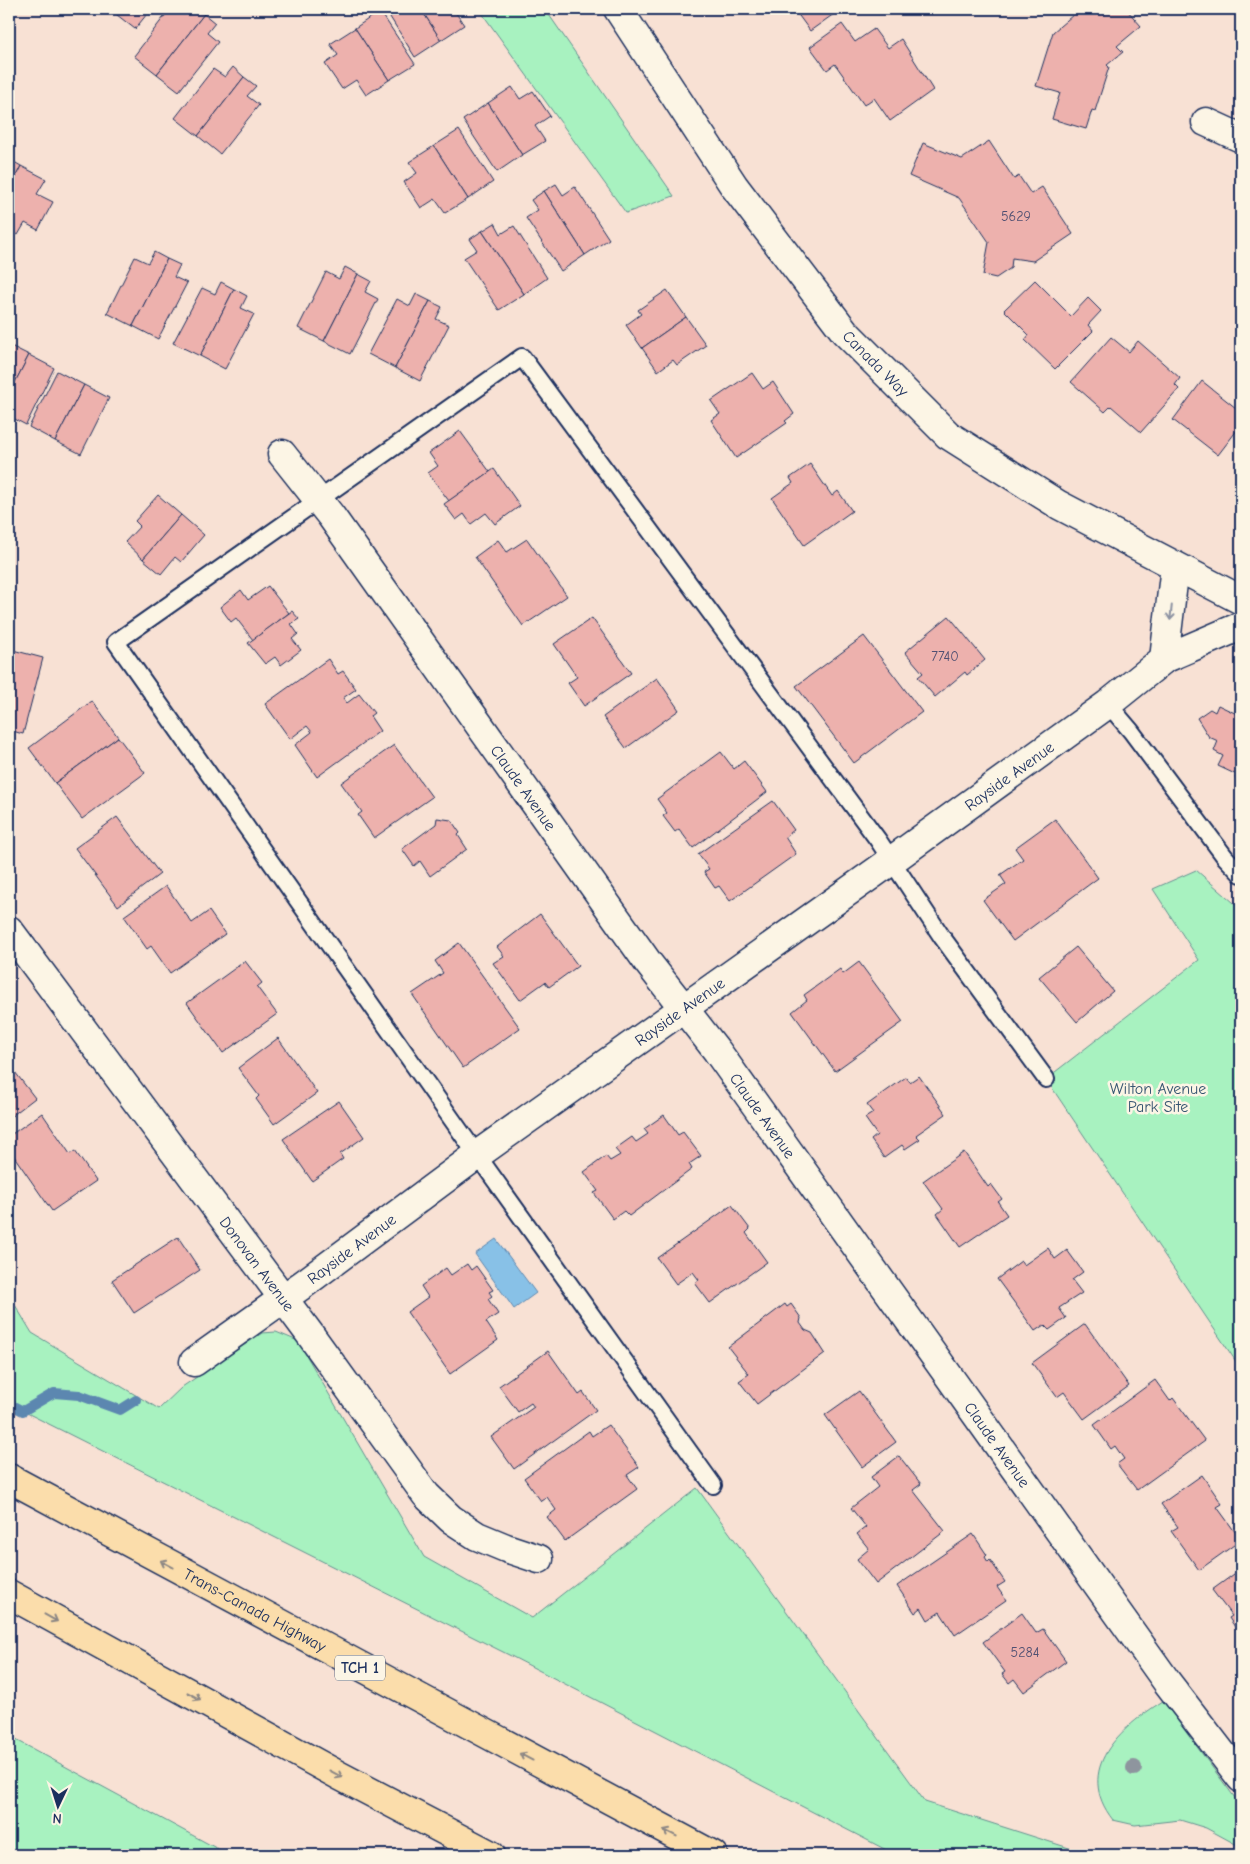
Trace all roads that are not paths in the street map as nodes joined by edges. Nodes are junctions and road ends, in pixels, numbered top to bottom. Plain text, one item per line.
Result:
1 (618, 9) edge
2 (1206, 122) dead end
3 (1241, 138) edge
4 (282, 454) dead end
5 (318, 499) junction
6 (1175, 566) junction
7 (1241, 600) edge
8 (1241, 626) edge
9 (1164, 659) junction
10 (1108, 704) junction
11 (891, 861) junction
12 (1241, 874) edge
13 (9, 930) edge
14 (684, 1010) junction
15 (1046, 1079) dead end
16 (476, 1155) junction
17 (283, 1299) junction
18 (194, 1362) dead end
19 (9, 1478) edge
20 (713, 1485) dead end
21 (539, 1558) dead end
22 (9, 1594) edge
23 (1241, 1778) edge
24 (491, 1855) edge
25 (713, 1855) edge

1 - 6 street, Canada Way
2 - 3 street
4 - 5 street, Claude Avenue
5 - 11 lane
5 - 14 street, Claude Avenue
5 - 16 lane
6 - 7 street, Canada Way
6 -> 9 street
8 - 9 street, Rayside Avenue
9 - 10 street, Rayside Avenue
10 - 11 street, Rayside Avenue
10 - 12 lane
11 - 14 street, Rayside Avenue
11 - 15 lane
13 - 17 street, Donovan Avenue
14 - 16 street, Rayside Avenue
14 - 23 street, Claude Avenue
16 - 17 street, Rayside Avenue
16 - 20 lane
17 - 18 street, Rayside Avenue
17 - 21 street, Donovan Avenue
25 -> 19 highway, Trans-Canada Highway / TCH 1
22 -> 24 highway

